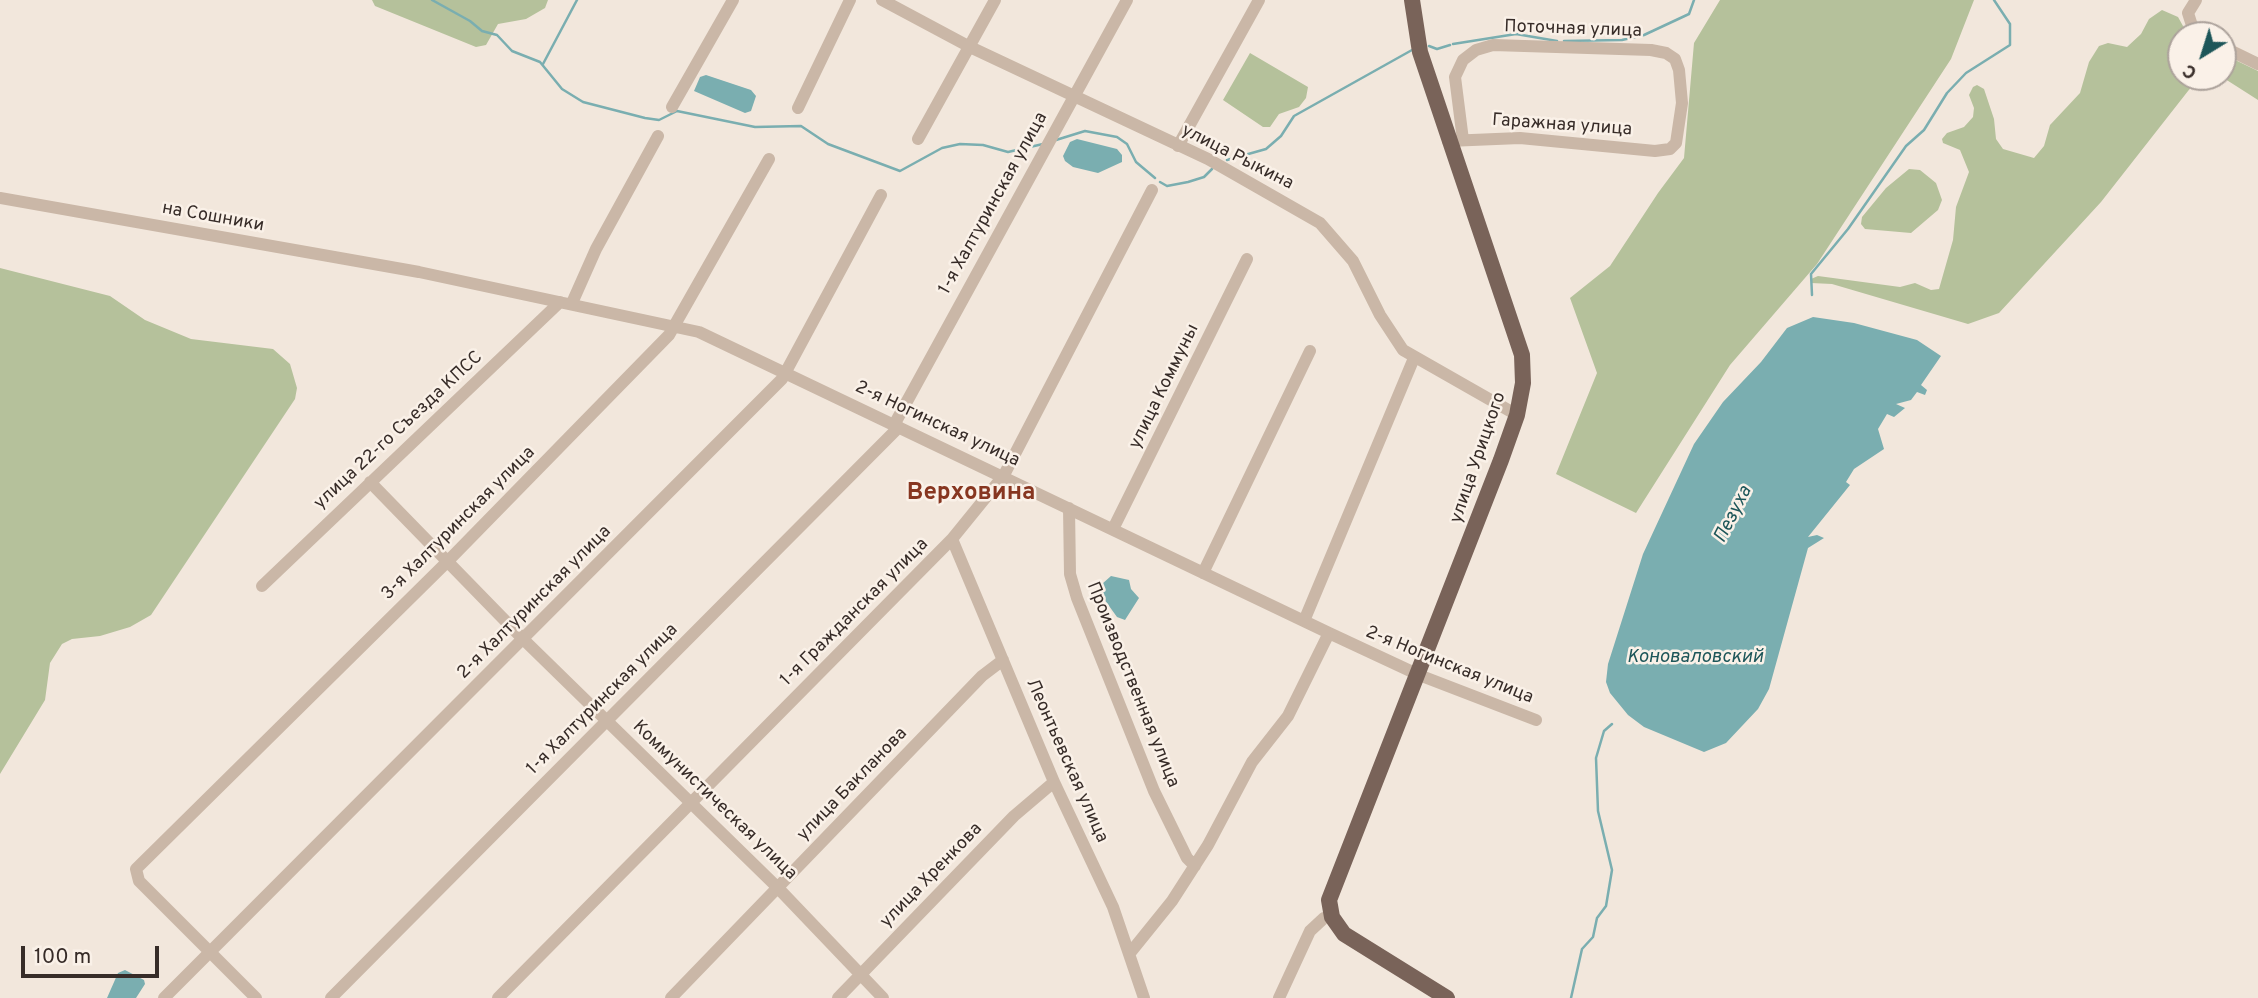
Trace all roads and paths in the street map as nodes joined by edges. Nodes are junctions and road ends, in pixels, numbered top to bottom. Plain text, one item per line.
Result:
1 (733, 0) edge
2 (850, 0) edge
3 (882, 0) edge
4 (995, 0) edge
5 (1126, 0) edge
6 (1259, 0) edge
7 (1412, 0) edge
8 (2196, 0) edge
9 (2191, 21) edge
10 (970, 47) junction
11 (2237, 54) edge
12 (2258, 64) edge
13 (1073, 96) junction
14 (672, 107) dead end
15 (798, 108) dead end
16 (658, 136) dead end
17 (918, 139) dead end
18 (1456, 140) junction
19 (1178, 146) junction
20 (1673, 147) joint
21 (769, 159) dead end
22 (1152, 190) dead end
23 (881, 195) dead end
24 (0, 198) edge
25 (1247, 259) dead end
26 (419, 272) joint
27 (566, 303) junction
28 (675, 324) junction
29 (1310, 351) dead end
30 (1414, 358) junction
31 (787, 372) junction
32 (1517, 415) junction
33 (896, 426) junction
34 (1004, 475) junction
35 (370, 482) junction
36 (1069, 508) junction
37 (1113, 529) junction
38 (952, 539) junction
39 (448, 561) junction
40 (1203, 573) junction
41 (262, 586) dead end
42 (1304, 621) junction
43 (1329, 634) junction
44 (523, 639) junction
45 (1003, 660) junction
46 (1419, 675) junction
47 (1535, 720) dead end
48 (608, 721) junction
49 (1054, 782) junction
50 (691, 805) junction
51 (1195, 866) junction
52 (778, 888) junction
53 (1332, 918) junction
54 (208, 953) junction
55 (1130, 953) junction
56 (861, 975) junction
57 (164, 998) edge
58 (256, 998) edge
59 (331, 998) edge
60 (498, 998) edge
61 (671, 998) edge
62 (838, 998) edge
63 (883, 998) edge
64 (1144, 998) edge
65 (1279, 998) edge
66 (1447, 998) edge

1 - 14 street
2 - 15 street
3 - 10 street, улица Рыкина
4 - 10 street
5 - 13 street, 1-я Халтуринская улица
6 - 19 street
7 - 18 main road, улица Урицкого
8 - 9 street
10 - 13 street, улица Рыкина
10 - 17 street
11 - 12 street
13 - 19 street, улица Рыкина
13 - 33 street, 1-я Халтуринская улица
16 - 27 street, улица 22-го Съезда КПСС
18 - 20 street, Гаражная улица
18 - 20 street, Поточная улица
18 - 32 main road, улица Урицкого
19 - 30 street, улица Рыкина
21 - 28 street, 3-я Халтуринская улица
22 - 34 street, 1-я Гражданская улица
23 - 31 street, 2-я Халтуринская улица
24 - 26 street, на Сошники
25 - 37 street, улица Коммуны
26 - 27 street, 2-я Ногинская улица
27 - 28 street, 2-я Ногинская улица
27 - 35 street, улица 22-го Съезда КПСС
28 - 31 street, 2-я Ногинская улица
28 - 39 street, 3-я Халтуринская улица
29 - 40 street
30 - 32 street, улица Рыкина
30 - 42 street
31 - 33 street, 2-я Ногинская улица
31 - 44 street, 2-я Халтуринская улица
32 - 46 main road, улица Урицкого
33 - 34 street, 2-я Ногинская улица
33 - 48 street, 1-я Халтуринская улица
34 - 36 street, 2-я Ногинская улица
34 - 38 street, 1-я Гражданская улица
35 - 39 street, Коммунистическая улица
35 - 41 street, улица 22-го Съезда КПСС
36 - 37 street, 2-я Ногинская улица
36 - 51 street, Производственная улица
37 - 40 street, 2-я Ногинская улица
38 - 45 street, Леонтьевская улица
38 - 50 street, 1-я Гражданская улица
39 - 44 street, Коммунистическая улица
39 - 54 street, 3-я Халтуринская улица
40 - 42 street, 2-я Ногинская улица
42 - 43 street, 2-я Ногинская улица
43 - 46 street, 2-я Ногинская улица
43 - 51 street
44 - 48 street, Коммунистическая улица
44 - 54 street, 2-я Халтуринская улица
45 - 49 street, Леонтьевская улица
45 - 52 street, улица Бакланова
46 - 47 street, 2-я Ногинская улица
46 - 53 main road, улица Урицкого
48 - 50 street, Коммунистическая улица
48 - 59 street, 1-я Халтуринская улица
49 - 55 street, Леонтьевская улица
49 - 56 street, улица Хренкова
50 - 52 street, Коммунистическая улица
50 - 60 street, 1-я Гражданская улица
51 - 55 street
52 - 56 street, Коммунистическая улица
52 - 61 street, улица Бакланова
53 - 65 street
53 - 66 main road
54 - 57 street, 2-я Халтуринская улица
54 - 58 street
55 - 64 street, Леонтьевская улица
56 - 62 street, улица Хренкова
56 - 63 street, Коммунистическая улица

